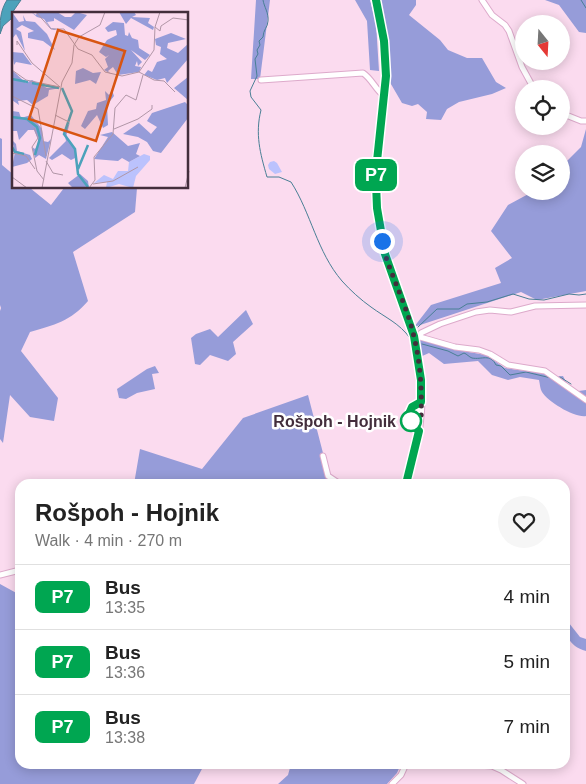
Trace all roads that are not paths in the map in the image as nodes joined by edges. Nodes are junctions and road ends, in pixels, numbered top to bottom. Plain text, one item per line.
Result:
1 (376, 0) edge
2 (482, 0) edge
3 (261, 80) dead end
4 (529, 80) edge
5 (384, 96) junction
6 (570, 117) edge
7 (586, 121) edge
8 (586, 305) edge
9 (417, 337) junction
10 (586, 400) edge
11 (323, 456) dead end
12 (332, 479) edge
13 (407, 479) edge
14 (15, 571) edge
15 (0, 575) edge
16 (403, 769) edge
17 (499, 769) edge
18 (392, 784) edge
19 (523, 784) edge

1 - 5 street
2 - 4 street
3 - 5 street
5 - 9 street
6 - 7 street
8 - 9 street
9 - 10 street
9 - 13 street
11 - 12 street
14 - 15 street
16 - 18 street
17 - 19 street

